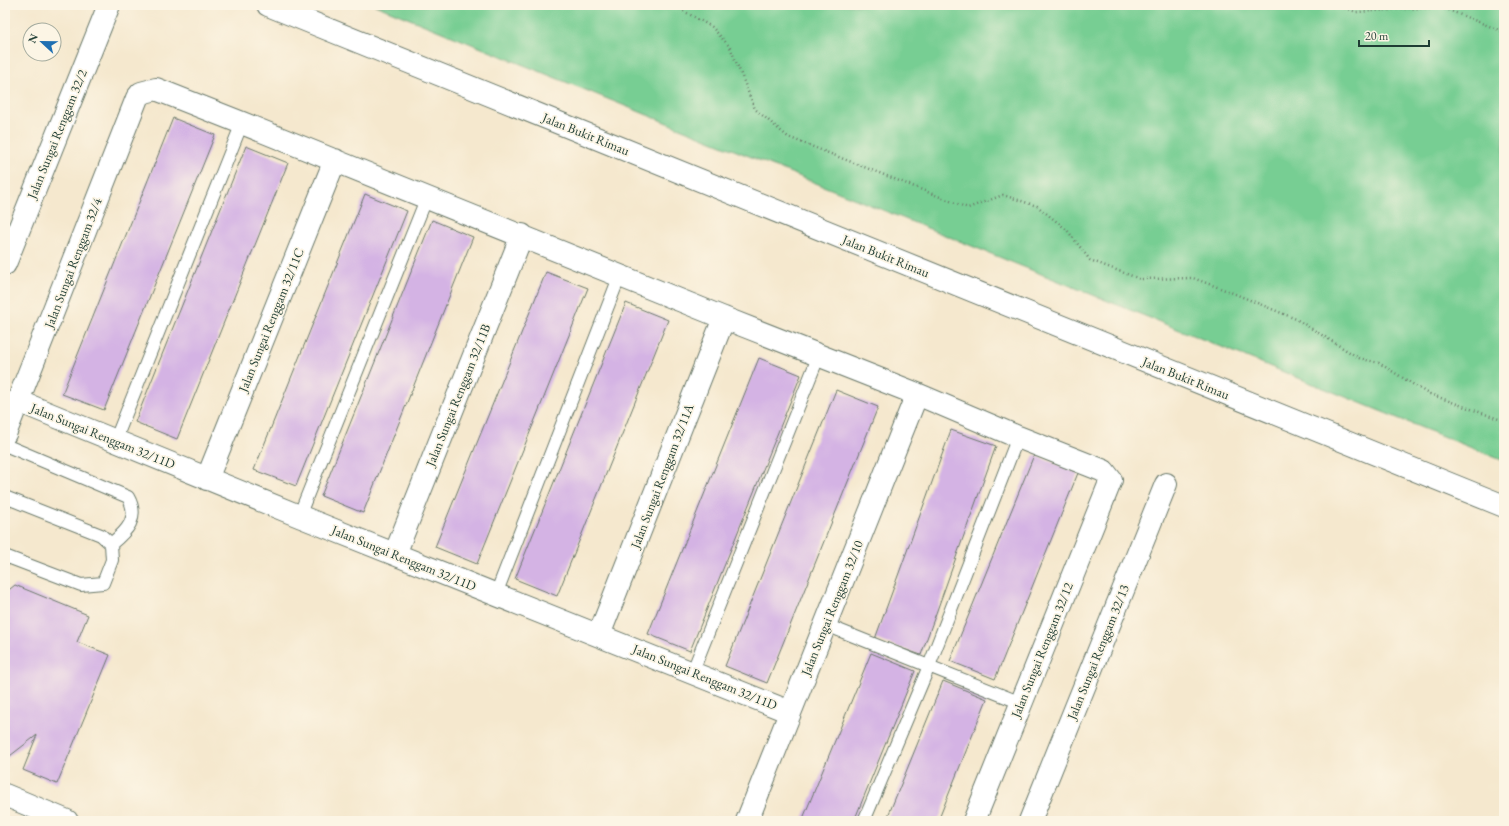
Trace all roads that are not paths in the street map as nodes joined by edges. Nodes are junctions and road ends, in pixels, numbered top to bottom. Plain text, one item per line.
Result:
1 (109, 5) edge
2 (268, 5) edge
3 (242, 123) junction
4 (335, 160) junction
5 (427, 197) junction
6 (522, 235) junction
7 (5, 264) edge
8 (620, 275) junction
9 (724, 318) junction
10 (819, 355) junction
11 (917, 394) junction
12 (18, 401) junction
13 (5, 434) edge
14 (1018, 437) junction
15 (115, 441) junction
16 (5, 445) edge
17 (207, 479) junction
18 (1166, 484) dead end
19 (5, 497) edge
20 (1504, 506) edge
21 (299, 516) junction
22 (111, 544) junction
23 (395, 554) junction
24 (5, 556) edge
25 (496, 594) junction
26 (826, 625) junction
27 (599, 635) junction
28 (929, 666) junction
29 (692, 673) junction
30 (1021, 703) junction
31 (790, 712) junction
32 (5, 795) edge
33 (65, 821) edge
34 (747, 821) edge
35 (864, 821) edge
36 (974, 821) edge
37 (1030, 821) edge

1 - 7 street, Jalan Sungai Renggam 32/2
2 - 20 street, Jalan Bukit Rimau
3 - 4 street
3 - 12 street, Jalan Sungai Renggam 32/4
3 - 15 lane
4 - 5 street
4 - 17 street, Jalan Sungai Renggam 32/11C
5 - 6 street
5 - 21 lane
6 - 8 street
6 - 23 street, Jalan Sungai Renggam 32/11B
8 - 9 street
8 - 25 lane
9 - 10 street
9 - 27 street, Jalan Sungai Renggam 32/11A
10 - 11 street
10 - 29 lane
11 - 14 street
11 - 26 street, Jalan Sungai Renggam 32/10
12 - 13 street, Jalan Sungai Renggam 32/4
12 - 15 street, Jalan Sungai Renggam 32/11D
14 - 28 lane
14 - 30 street, Jalan Sungai Renggam 32/12
15 - 17 street, Jalan Sungai Renggam 32/11D
16 - 22 lane
17 - 21 street, Jalan Sungai Renggam 32/11D
18 - 37 street, Jalan Sungai Renggam 32/13
19 - 22 lane
21 - 23 street, Jalan Sungai Renggam 32/11D
22 - 24 lane
23 - 25 street, Jalan Sungai Renggam 32/11D
25 - 27 street, Jalan Sungai Renggam 32/11D
26 - 28 lane
26 - 31 street, Jalan Sungai Renggam 32/10
27 - 29 street, Jalan Sungai Renggam 32/11D
28 - 30 lane
28 - 35 lane
29 - 31 street, Jalan Sungai Renggam 32/11D
30 - 36 street, Jalan Sungai Renggam 32/12
31 - 34 street, Jalan Sungai Renggam 32/10
32 - 33 street

